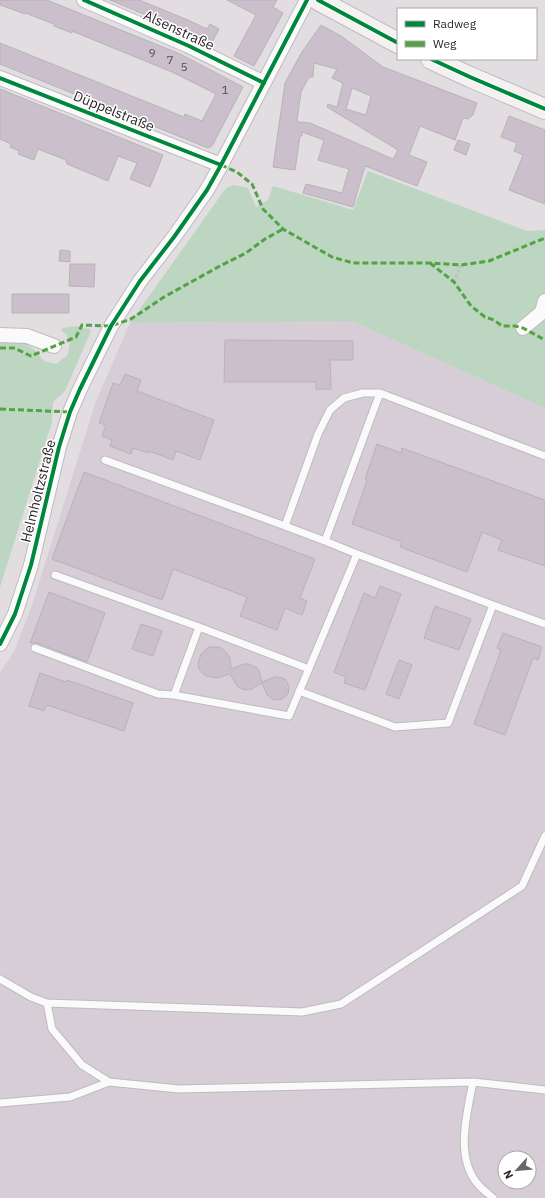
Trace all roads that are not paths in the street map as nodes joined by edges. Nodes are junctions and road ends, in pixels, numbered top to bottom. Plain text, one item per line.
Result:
1 (84, 0) edge
2 (307, 0) edge
3 (318, 0) edge
4 (397, 42) edge
5 (433, 60) edge
6 (0, 78) edge
7 (264, 83) junction
8 (545, 109) edge
9 (221, 165) junction
10 (545, 301) edge
11 (523, 328) dead end
12 (0, 335) edge
13 (54, 346) dead end
14 (380, 393) junction
15 (545, 456) edge
16 (105, 460) dead end
17 (285, 526) junction
18 (325, 541) junction
19 (357, 554) junction
20 (55, 575) dead end
21 (493, 605) junction
22 (545, 624) edge
23 (198, 627) junction
24 (0, 644) edge
25 (35, 648) dead end
26 (308, 669) junction
27 (299, 691) junction
28 (174, 695) junction
29 (545, 836) edge
30 (0, 979) edge
31 (46, 1003) junction
32 (109, 1082) junction
33 (473, 1082) junction
34 (545, 1090) edge
35 (0, 1103) edge
36 (493, 1198) edge

1 - 7 street, Alsenstraße
2 - 7 street, Helmholtzstraße
3 - 4 street
5 - 8 street
6 - 9 street, Düppelstraße
7 - 9 street, Helmholtzstraße
9 - 24 street, Helmholtzstraße
10 - 11 street
12 - 13 street
14 - 15 lane
14 - 17 lane
14 - 18 lane
16 - 17 lane
17 - 18 lane
18 - 19 lane
19 - 21 lane
19 - 26 lane
20 - 23 lane
21 - 22 lane
21 - 27 lane
23 - 26 lane
23 - 28 lane
25 - 28 lane
26 - 27 lane
27 - 28 lane
29 - 31 lane
30 - 31 lane
31 - 32 lane
32 - 33 lane
32 - 35 lane
33 - 34 lane
33 - 36 lane

